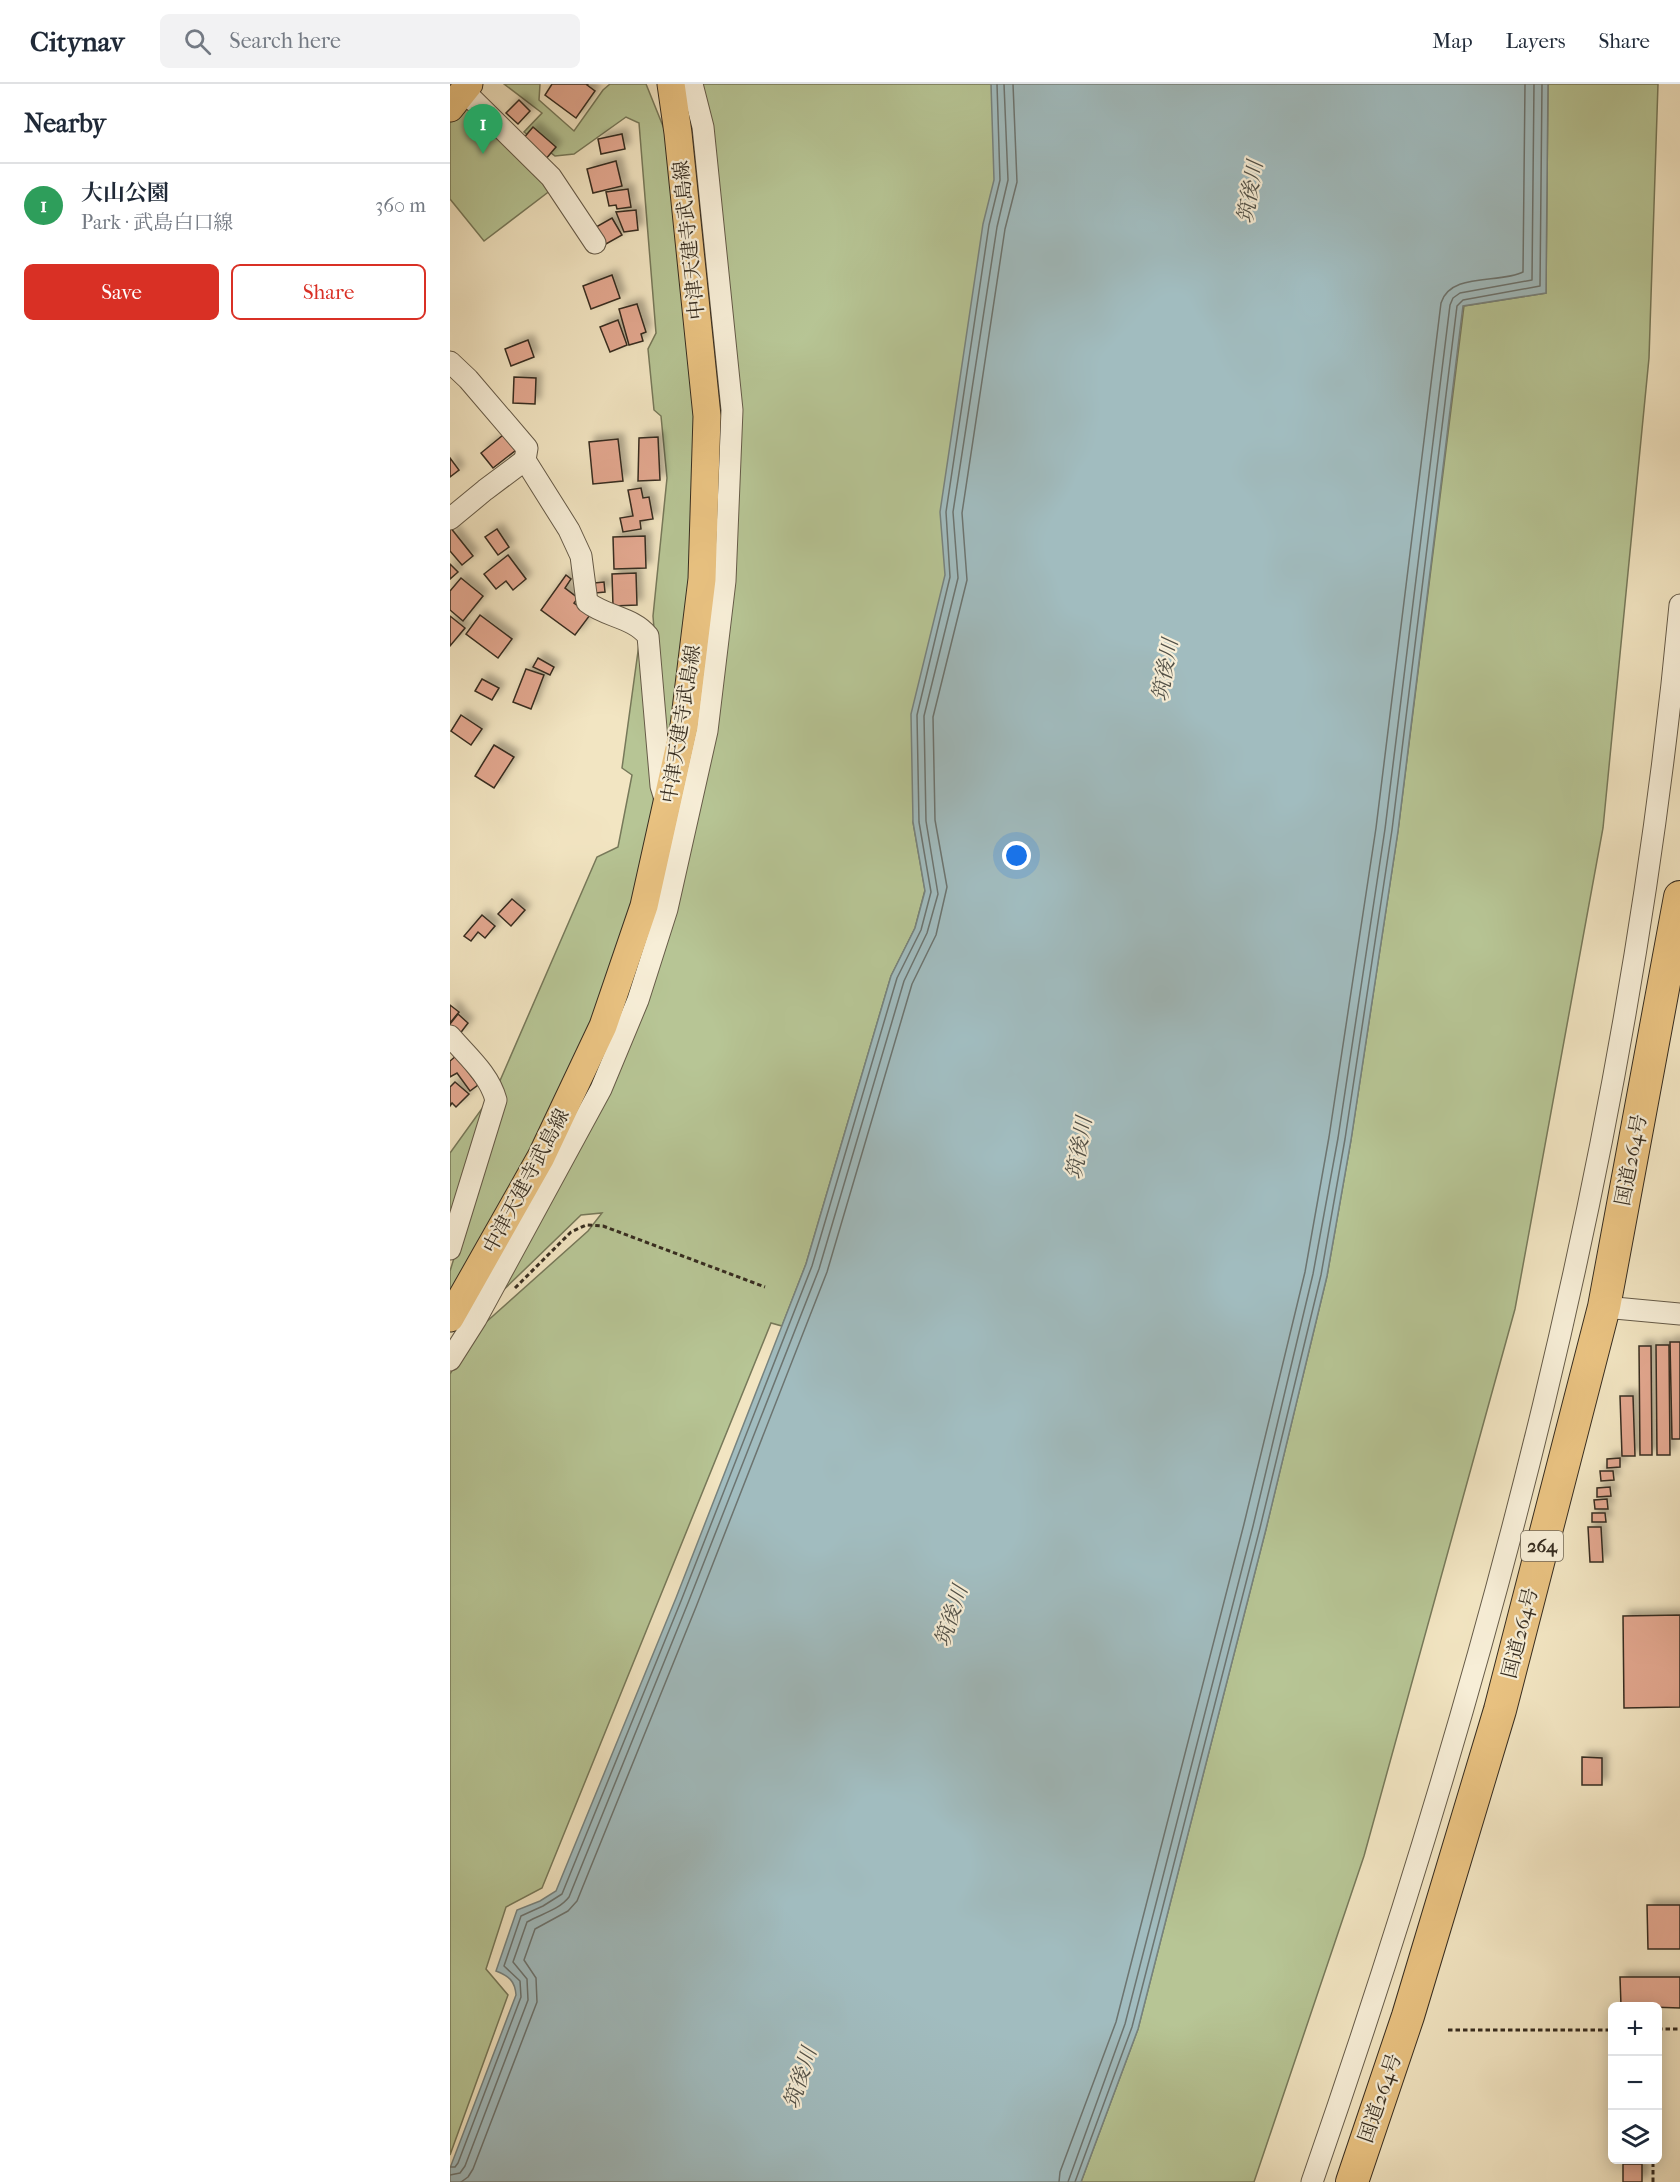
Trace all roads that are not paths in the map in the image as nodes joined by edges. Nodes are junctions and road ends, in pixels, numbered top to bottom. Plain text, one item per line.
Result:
1 (656, 84) edge
2 (671, 84) edge
3 (692, 84) edge
4 (461, 94) edge
5 (678, 133) junction
6 (595, 243) dead end
7 (450, 362) edge
8 (525, 460) junction
9 (450, 519) edge
10 (1680, 605) edge
11 (668, 805) junction
12 (1680, 897) edge
13 (450, 1036) edge
14 (450, 1249) edge
15 (1604, 1307) junction
16 (1680, 1314) edge
17 (450, 1318) edge
18 (450, 1360) edge
19 (1312, 2182) edge
20 (1352, 2182) edge

1 - 5 main road
2 - 5 main road, 中津天建寺武島線
3 - 18 street
4 - 6 street
5 - 11 main road, 中津天建寺武島線
7 - 8 street
8 - 9 street
8 - 11 street
10 - 19 street
11 - 17 main road, 中津天建寺武島線
12 - 15 highway, 国道264号 / 264
13 - 14 street
15 - 16 street
15 - 20 highway, 国道264号 / 264

